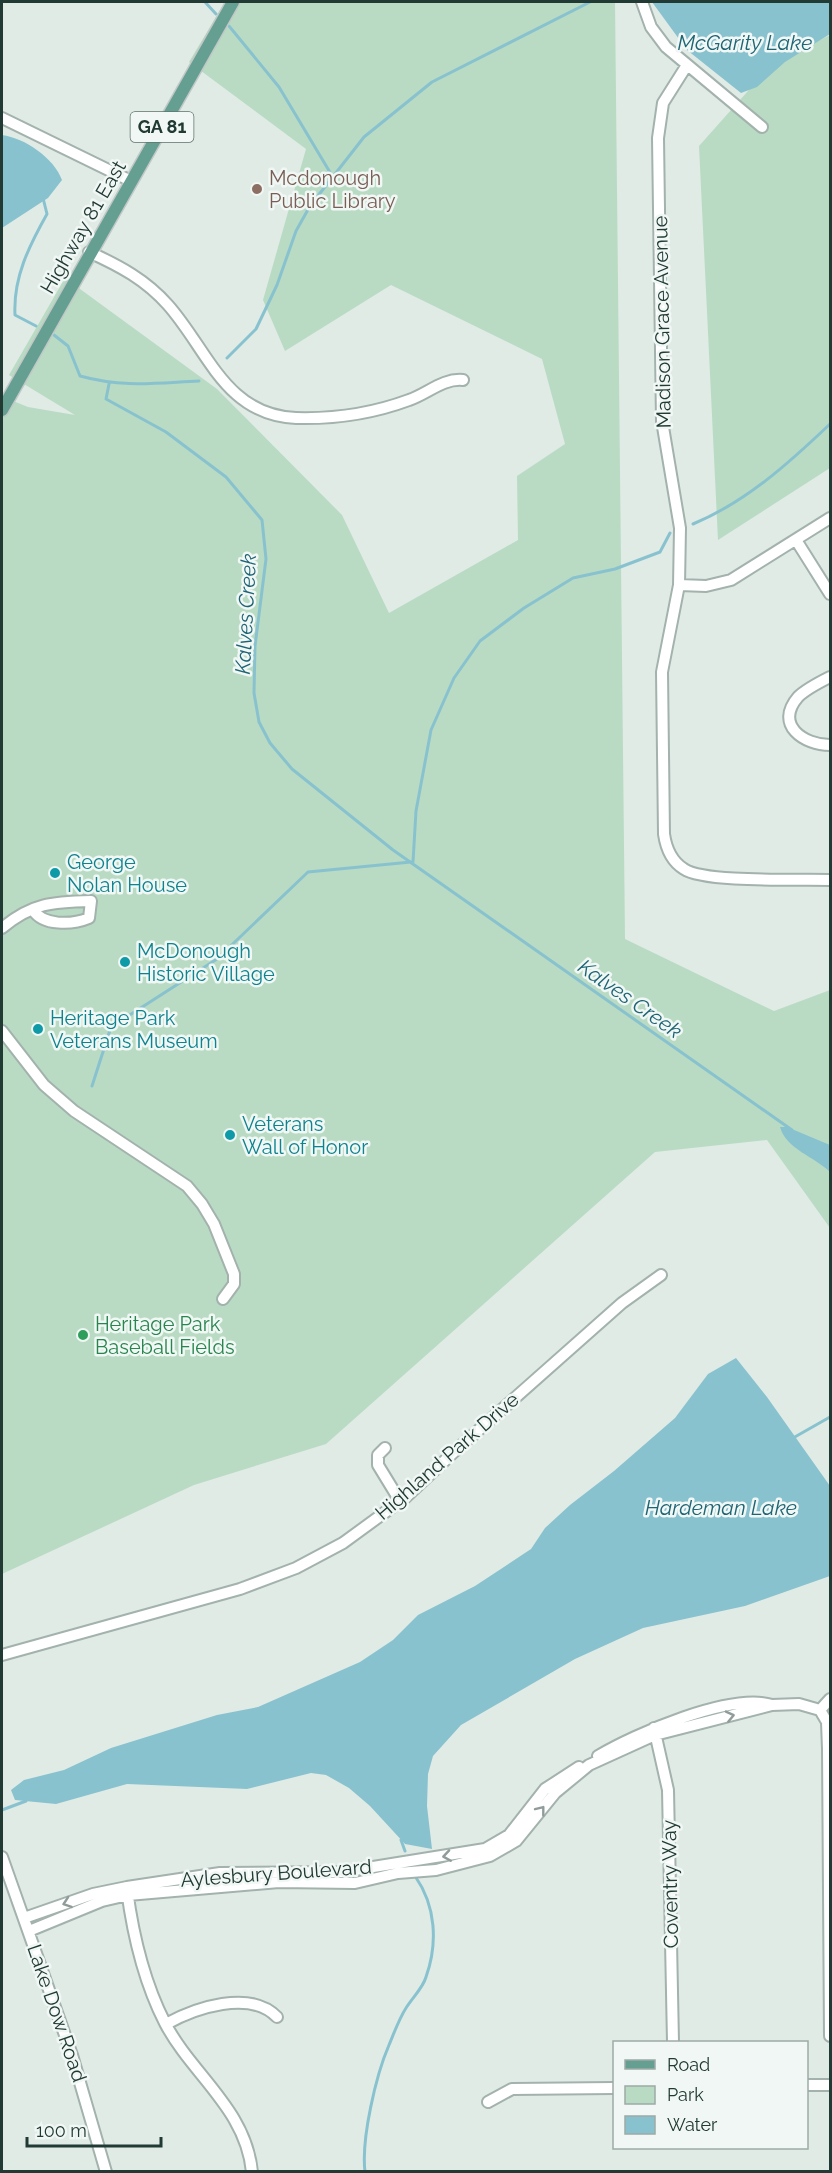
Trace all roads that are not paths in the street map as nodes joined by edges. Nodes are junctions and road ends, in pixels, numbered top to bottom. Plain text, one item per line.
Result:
1 (233, 2) edge
2 (642, 2) edge
3 (687, 65) junction
4 (2, 118) edge
5 (762, 127) dead end
6 (132, 181) junction
7 (89, 252) junction
8 (464, 380) dead end
9 (2, 410) edge
10 (831, 518) edge
11 (796, 540) junction
12 (679, 585) junction
13 (831, 594) edge
14 (831, 677) edge
15 (831, 745) edge
16 (831, 880) edge
17 (33, 910) junction
18 (2, 928) edge
19 (2, 1031) edge
20 (661, 1275) dead end
21 (223, 1299) dead end
22 (385, 1448) dead end
23 (400, 1501) junction
24 (2, 1655) edge
25 (830, 1699) edge
26 (820, 1710) junction
27 (655, 1732) junction
28 (2, 1857) edge
29 (127, 1891) junction
30 (24, 1918) junction
31 (29, 1931) junction
32 (277, 2017) dead end
33 (166, 2024) junction
34 (831, 2036) edge
35 (674, 2041) edge
36 (808, 2085) edge
37 (831, 2085) edge
38 (613, 2088) edge
39 (488, 2102) dead end
40 (106, 2172) edge
41 (252, 2172) edge

1 - 6 main road, Highway 81 East / GA 81
2 - 3 street
3 - 5 street
3 - 12 street, Madison Grace Avenue
4 - 6 street
6 - 7 main road, Highway 81 East / GA 81
7 - 8 street
7 - 9 main road, Highway 81 East / GA 81
10 - 11 street
11 - 12 street
11 - 13 street
12 - 16 street, Madison Grace Avenue
14 - 15 street
17 - 17 street
17 - 18 street
19 - 21 street
20 - 23 street, Highland Park Drive
22 - 23 street
23 - 24 street, Highland Park Drive
25 - 26 street
26 - 27 street, Aylesbury Boulevard
26 - 34 street
27 - 29 street, Aylesbury Boulevard
27 - 35 street, Coventry Way
28 - 30 street, Lake Dow Road
29 -> 30 street, Aylesbury Boulevard
29 - 31 street, Aylesbury Boulevard
29 - 33 street
30 - 31 street, Lake Dow Road
31 - 40 street, Lake Dow Road
32 - 33 street
33 - 41 street
36 - 37 street
38 - 39 street

